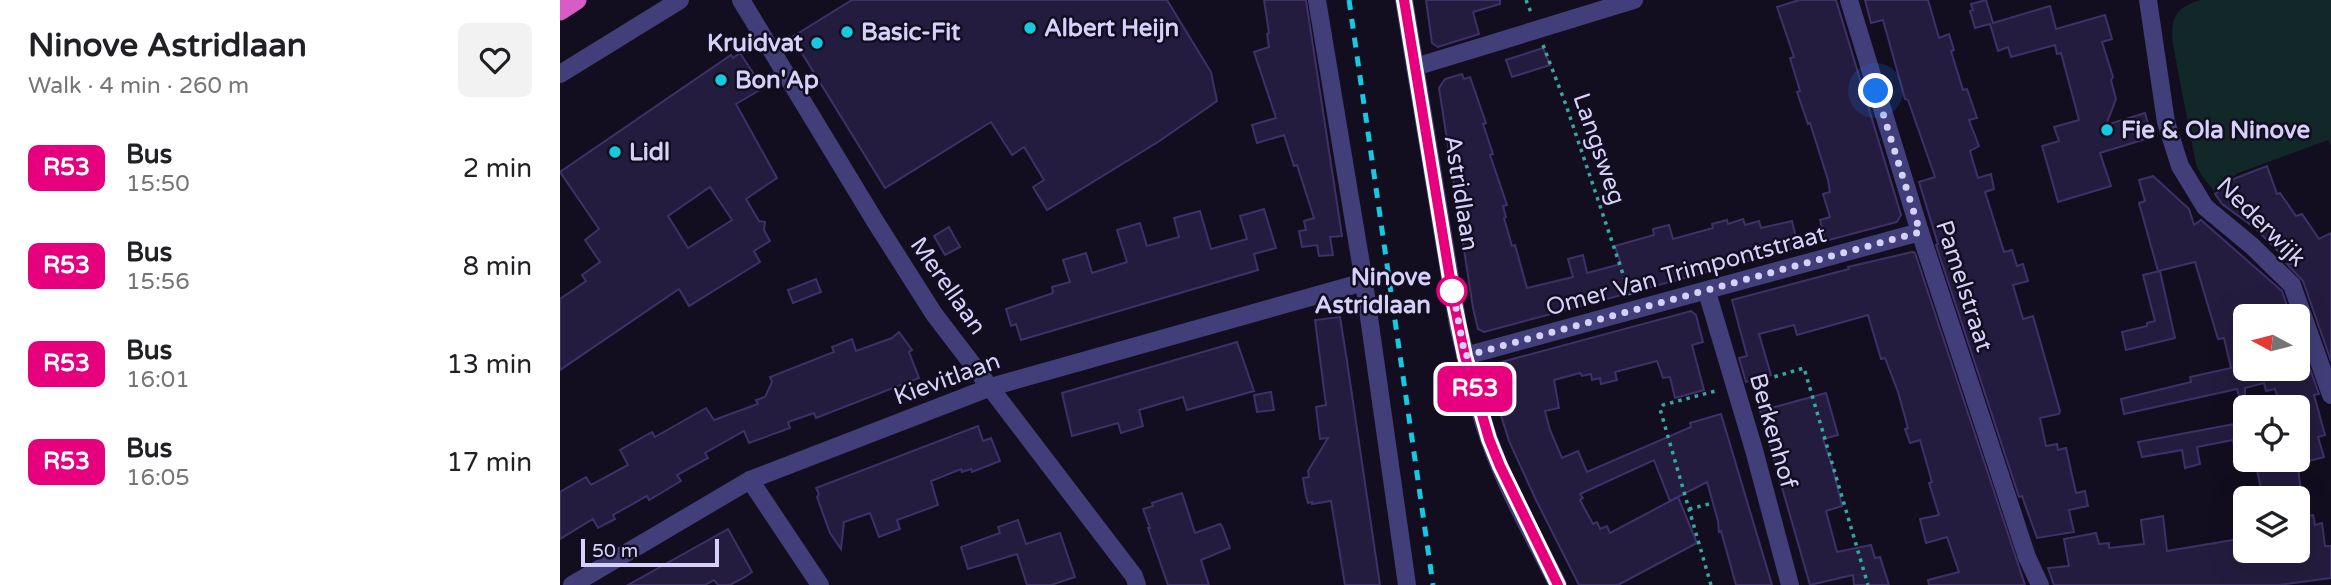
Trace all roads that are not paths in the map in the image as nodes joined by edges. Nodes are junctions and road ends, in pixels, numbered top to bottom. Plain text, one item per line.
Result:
1 (576, 0) edge
2 (680, 0) edge
3 (741, 0) edge
4 (1317, 0) edge
5 (1404, 0) edge
6 (1634, 0) edge
7 (1849, 0) edge
8 (2149, 0) edge
9 (560, 11) edge
10 (1415, 67) junction
11 (560, 74) edge
12 (1920, 232) junction
13 (1364, 282) junction
14 (1707, 292) junction
15 (1465, 356) junction
16 (991, 387) junction
17 (2331, 396) edge
18 (750, 480) junction
19 (572, 585) edge
20 (821, 585) edge
21 (1137, 585) edge
22 (1407, 585) edge
23 (1558, 585) edge
24 (1790, 585) edge
25 (2040, 585) edge

1 - 9 highway
2 - 11 street
3 - 16 street, Merellaan
4 - 13 street
5 - 10 street, Astridlaan
6 - 10 street
7 - 12 street, Pamelstraat
8 - 17 street, Nederwijk
10 - 15 street, Astridlaan
12 - 14 street, Omer Van Trimpontstraat
12 - 25 street, Pamelstraat
13 - 16 street, Kievitlaan
13 - 22 street
14 - 15 street, Omer Van Trimpontstraat
14 - 24 street, Berkenhof
15 - 23 street, Astridlaan
16 - 18 street, Kievitlaan
16 - 21 street, Merellaan
18 - 19 street, Kievitlaan
18 - 20 street

